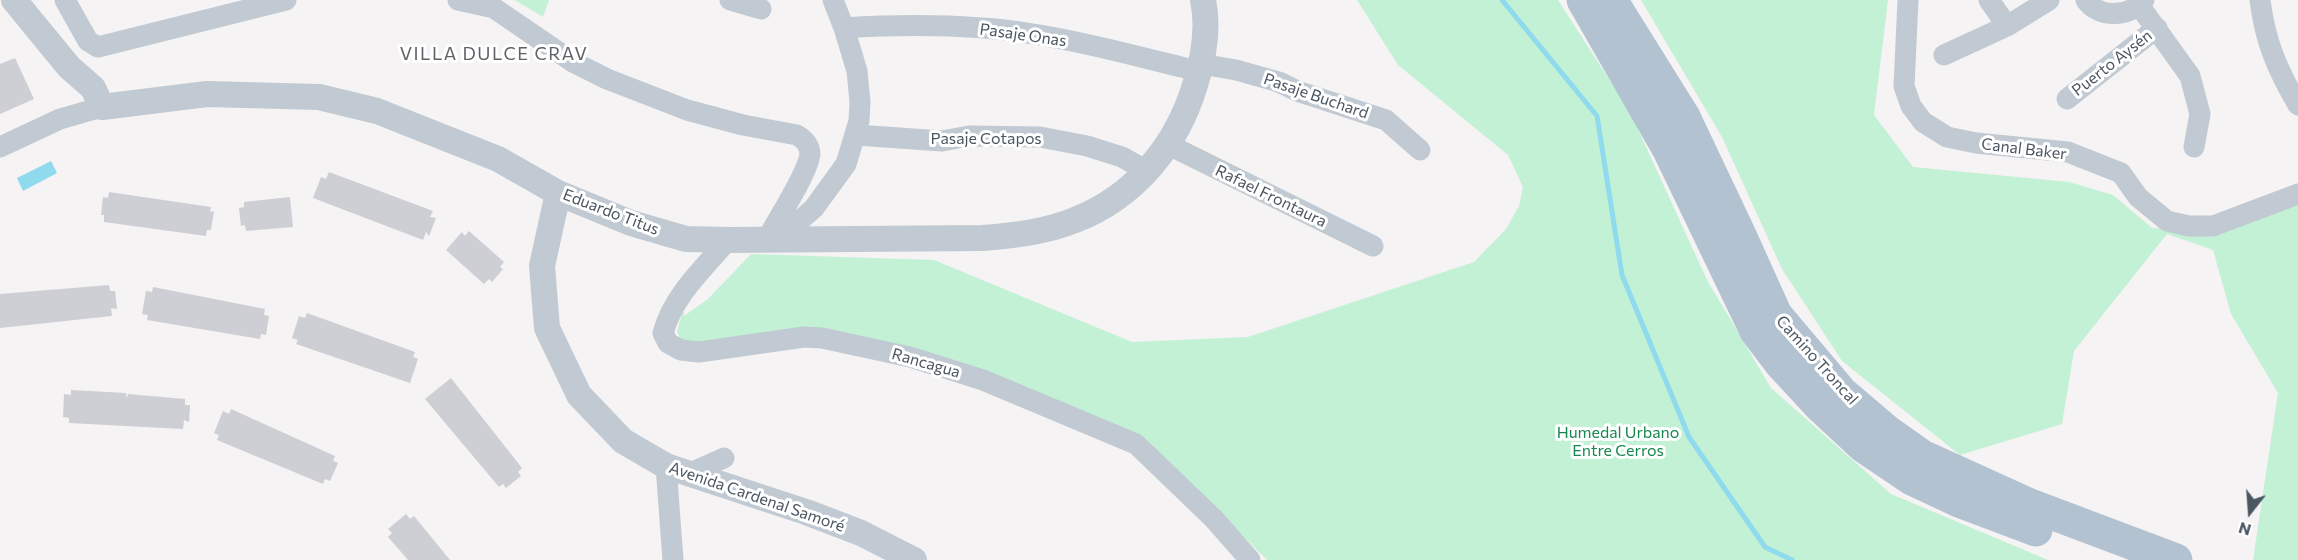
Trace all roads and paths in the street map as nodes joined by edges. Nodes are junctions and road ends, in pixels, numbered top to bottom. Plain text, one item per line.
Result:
1 (14, 0) edge
2 (65, 0) edge
3 (286, 0) edge
4 (459, 0) edge
5 (730, 0) edge
6 (833, 0) edge
7 (1203, 0) edge
8 (1583, 0) edge
9 (1611, 0) edge
10 (1908, 0) edge
11 (1989, 0) edge
12 (2049, 0) edge
13 (2086, 0) edge
14 (2260, 0) edge
15 (2142, 3) edge
16 (761, 9) dead end
17 (2007, 26) junction
18 (844, 28) junction
19 (2157, 28) junction
20 (1944, 55) dead end
21 (1200, 68) junction
22 (2067, 99) dead end
23 (2298, 105) edge
24 (102, 107) junction
25 (856, 135) junction
26 (1168, 145) junction
27 (0, 147) edge
28 (2194, 147) dead end
29 (1420, 150) dead end
30 (1147, 171) junction
31 (558, 193) junction
32 (2298, 194) edge
33 (773, 239) junction
34 (728, 240) junction
35 (1372, 246) dead end
36 (724, 458) dead end
37 (677, 470) junction
38 (673, 560) edge
39 (914, 560) edge
40 (1250, 560) edge
41 (2113, 560) edge
42 (2176, 560) edge

1 - 24 street
2 - 3 street
4 - 33 street
5 - 16 street
6 - 18 street
7 - 21 street, Eduardo Titus
8 - 41 main road, Camino Troncal
9 - 42 main road, Camino Troncal
10 - 32 street, Canal Baker
11 - 17 street
12 - 17 street
13 - 15 street
14 - 23 street
15 - 19 street
17 - 20 street
18 - 21 street, Pasaje Onas
18 - 25 street
19 - 22 street, Puerto Aysén
19 - 28 street
21 - 26 street, Eduardo Titus
21 - 29 street, Pasaje Buchard
24 - 27 street
24 - 31 street, Eduardo Titus
25 - 30 street, Pasaje Cotapos
25 - 33 street
26 - 30 street, Eduardo Titus
26 - 35 street, Rafael Frontaura
30 - 33 street, Eduardo Titus
31 - 34 street, Eduardo Titus
31 - 37 street, Avenida Cardenal Samoré
33 - 34 street, Eduardo Titus
34 - 40 street, Rancagua
36 - 37 street
37 - 38 street
37 - 39 street, Avenida Cardenal Samoré

